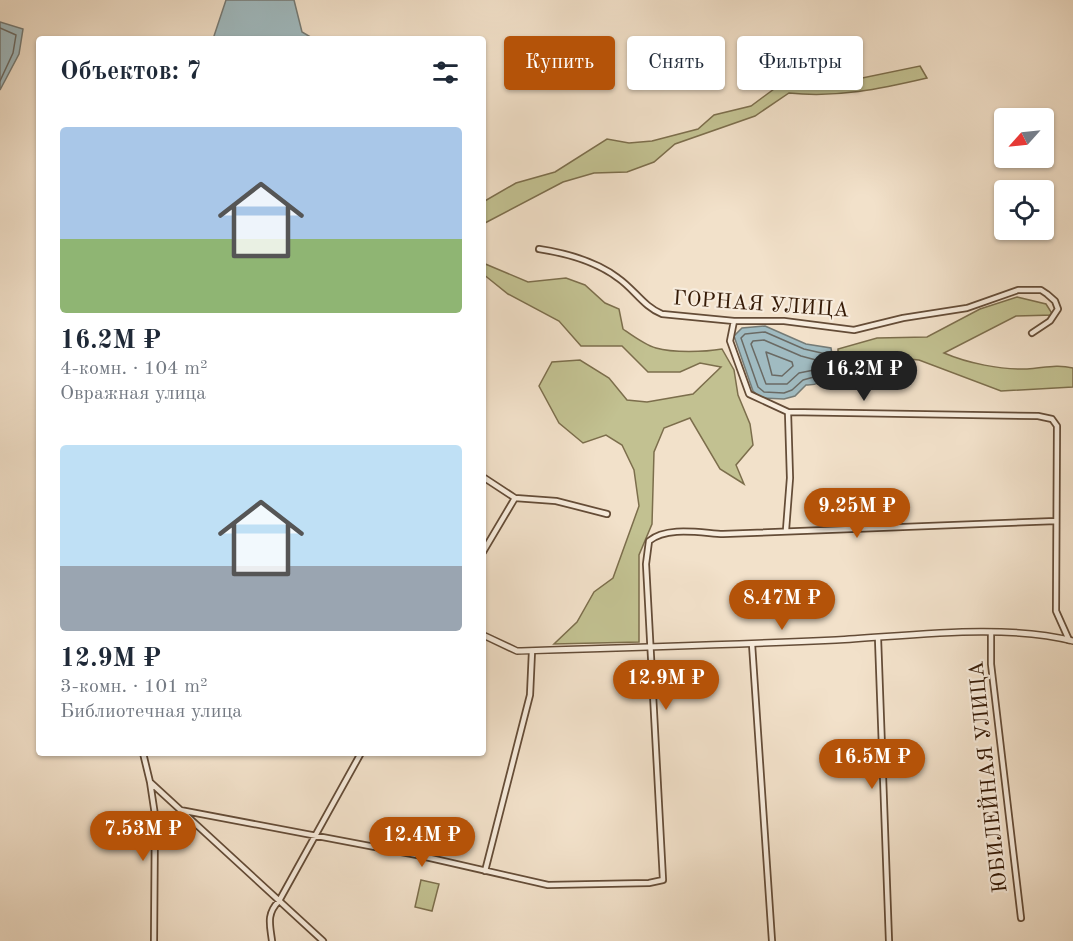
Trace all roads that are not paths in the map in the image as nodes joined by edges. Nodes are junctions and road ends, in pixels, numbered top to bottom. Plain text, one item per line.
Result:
1 (539, 249) dead end
2 (734, 321) junction
3 (1032, 333) dead end
4 (788, 412) junction
5 (486, 479) edge
6 (515, 498) junction
7 (607, 514) dead end
8 (1056, 521) junction
9 (786, 530) junction
10 (486, 547) edge
11 (991, 632) junction
12 (486, 636) edge
13 (878, 638) junction
14 (1071, 640) edge
15 (752, 644) junction
16 (650, 647) junction
17 (532, 651) junction
18 (144, 756) edge
19 (359, 756) edge
20 (150, 782) junction
21 (180, 810) junction
22 (314, 835) junction
23 (485, 871) junction
24 (279, 901) junction
25 (1022, 918) dead end
26 (154, 941) edge
27 (272, 941) edge
28 (323, 941) edge
29 (772, 941) edge
30 (889, 941) edge

1 - 2 street, ГОРНАЯ УЛИЦА
2 - 3 street, ГОРНАЯ УЛИЦА
2 - 4 street
4 - 8 street
4 - 9 street
5 - 6 street
6 - 7 street
6 - 10 street
8 - 9 street
8 - 14 street
9 - 16 street
11 - 13 street
11 - 14 street
11 - 25 street, ЮБИЛЕЙНАЯ УЛИЦА
12 - 17 street
13 - 15 street
13 - 30 street
15 - 16 street
15 - 29 street
16 - 17 street
16 - 23 street
17 - 23 street
18 - 20 street
19 - 22 street
20 - 21 street
20 - 26 street
21 - 22 street
21 - 24 street
22 - 23 street
22 - 24 street
24 - 27 street
24 - 28 street

